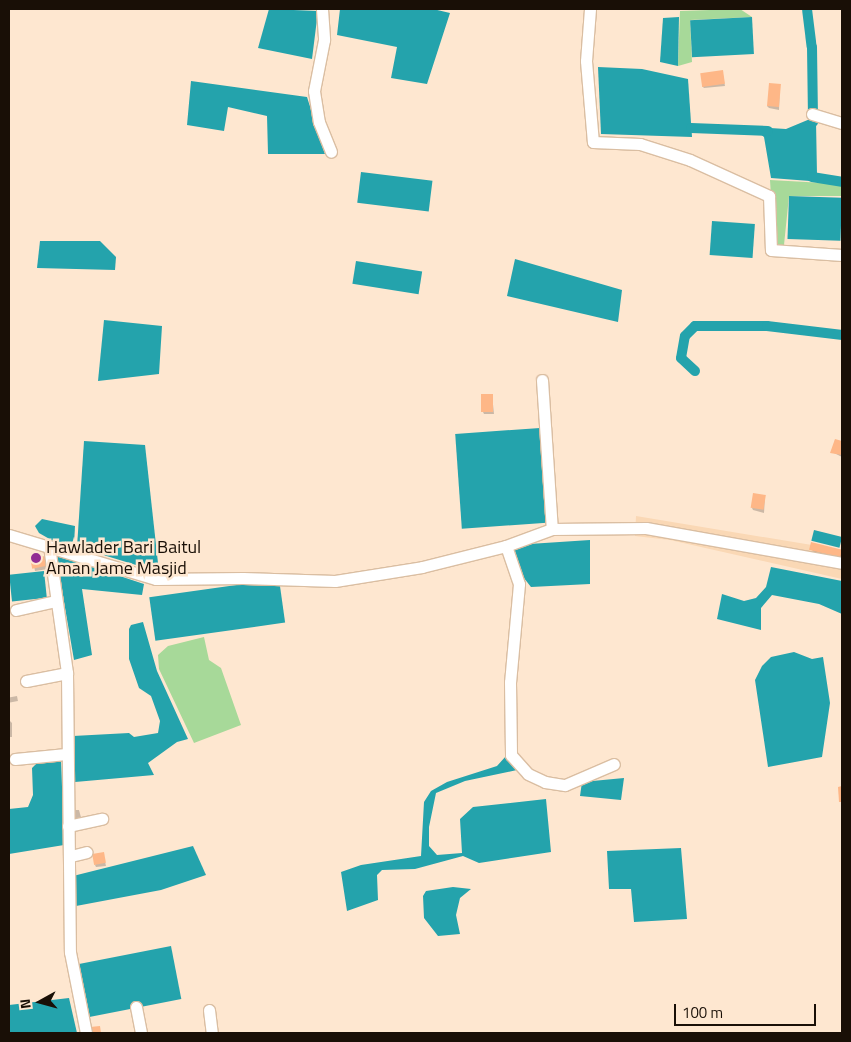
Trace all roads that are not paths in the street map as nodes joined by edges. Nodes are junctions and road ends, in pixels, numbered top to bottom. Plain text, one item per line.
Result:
1 (322, 9) edge
2 (590, 9) edge
3 (817, 116) dead end
4 (842, 123) edge
5 (331, 152) dead end
6 (842, 255) edge
7 (542, 380) dead end
8 (552, 529) junction
9 (9, 535) edge
10 (49, 546) junction
11 (506, 546) junction
12 (842, 563) edge
13 (56, 601) junction
14 (16, 610) dead end
15 (67, 673) junction
16 (26, 681) dead end
17 (66, 754) junction
18 (15, 760) dead end
19 (614, 764) dead end
20 (102, 819) dead end
21 (68, 826) junction
22 (87, 852) dead end
23 (71, 856) junction
24 (136, 1007) dead end
25 (208, 1010) dead end
26 (86, 1033) edge
27 (140, 1033) edge
28 (212, 1033) edge

1 - 5 street
2 - 6 street
3 - 4 street
7 - 8 street
8 - 11 street
8 - 12 street
9 - 10 street
10 - 11 street
10 - 13 street
11 - 19 street
13 - 14 street
13 - 15 street
15 - 16 street
15 - 17 street
17 - 18 street
17 - 21 street
20 - 21 street
21 - 23 street
22 - 23 street
23 - 26 street
24 - 27 street
25 - 28 street

